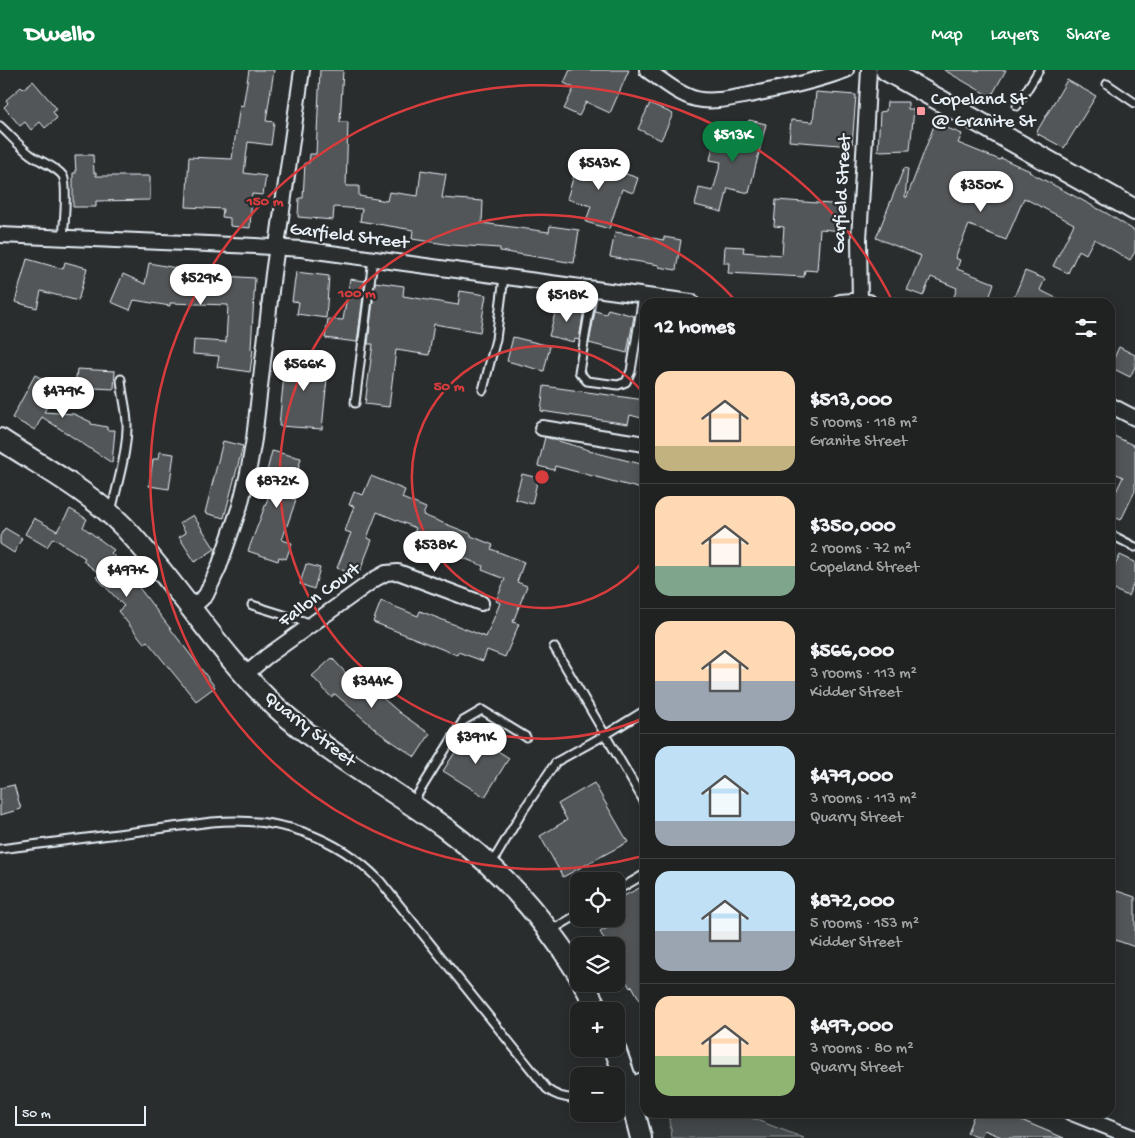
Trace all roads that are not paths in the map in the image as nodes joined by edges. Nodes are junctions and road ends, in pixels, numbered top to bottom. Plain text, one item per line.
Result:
1 (302, 70) edge
2 (647, 70) edge
3 (846, 70) edge
4 (869, 70) edge
5 (886, 70) edge
6 (1039, 70) edge
7 (1107, 84) dead end
8 (1135, 102) edge
9 (1017, 106) dead end
10 (0, 126) edge
11 (1134, 207) edge
12 (0, 235) edge
13 (63, 238) junction
14 (276, 247) junction
15 (373, 258) junction
16 (504, 277) junction
17 (593, 289) junction
18 (643, 296) joint
19 (659, 298) edge
20 (863, 298) edge
21 (640, 315) edge
22 (121, 379) dead end
23 (483, 390) dead end
24 (355, 404) dead end
25 (1115, 408) edge
26 (1135, 418) edge
27 (542, 428) dead end
28 (0, 439) edge
29 (640, 443) edge
30 (111, 515) junction
31 (1115, 536) edge
32 (1135, 546) edge
33 (480, 603) dead end
34 (252, 605) dead end
35 (191, 609) junction
36 (314, 624) junction
37 (554, 647) dead end
38 (245, 675) junction
39 (640, 714) edge
40 (606, 735) junction
41 (526, 737) dead end
42 (640, 794) edge
43 (412, 805) junction
44 (0, 849) edge
45 (490, 866) junction
46 (640, 877) edge
47 (625, 886) edge
48 (570, 919) edge
49 (550, 931) junction
50 (570, 961) edge
51 (618, 1057) edge
52 (631, 1084) edge
53 (570, 1098) edge
54 (1085, 1118) edge
55 (641, 1138) edge
56 (1135, 1138) edge

1 - 14 street
2 - 3 street
4 - 20 street, Garfield Street
5 - 11 main road
6 - 9 lane
7 - 8 lane
10 - 13 lane
12 - 13 street, Garfield Street
13 - 14 street, Garfield Street
14 - 15 street, Garfield Street
14 - 35 street
15 - 16 street, Garfield Street
15 - 24 lane
16 - 17 street, Garfield Street
16 - 23 lane
17 - 18 street, Garfield Street
17 - 21 lane
18 - 19 street, Garfield Street
22 - 30 lane
25 - 26 street
27 - 29 street
28 - 30 main road, Quarry Street
30 - 35 main road, Quarry Street
31 - 32 lane
33 - 36 street, Fallon Court
34 - 36 lane
35 - 38 main road, Quarry Street
36 - 38 street, Fallon Court
37 - 40 lane
38 - 43 main road, Quarry Street
39 - 40 lane
40 - 42 lane
40 - 45 lane
41 - 43 lane
43 - 45 main road, Quarry Street
44 - 53 lane
45 - 49 main road, Quarry Street
46 - 47 lane
48 - 49 lane
49 - 50 main road, Quarry Street
51 - 52 main road
52 - 55 main road
54 - 56 street

